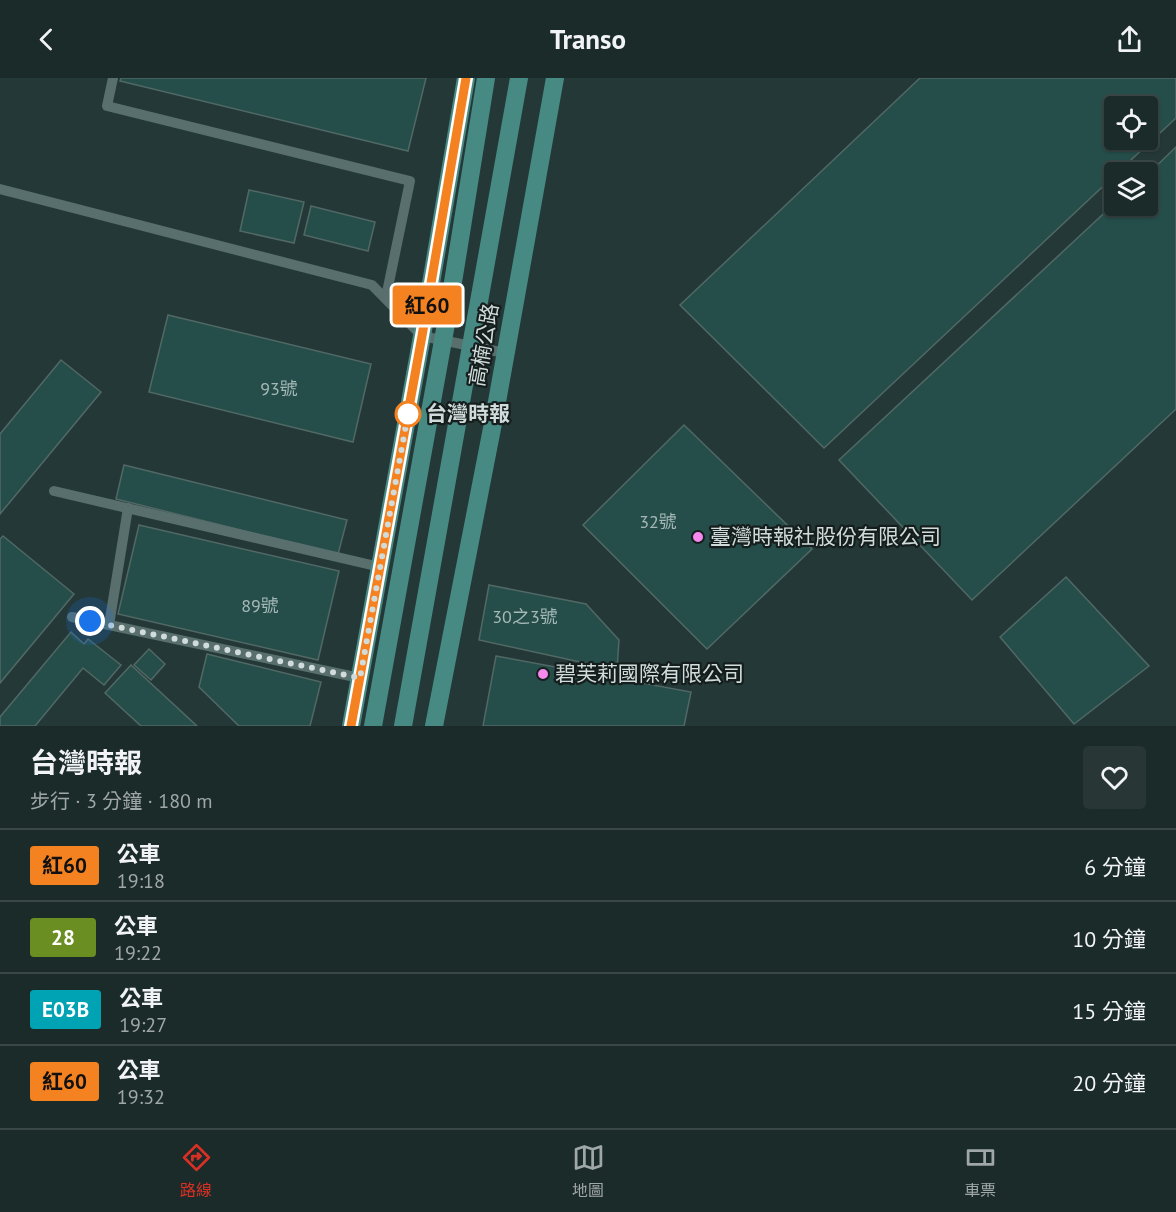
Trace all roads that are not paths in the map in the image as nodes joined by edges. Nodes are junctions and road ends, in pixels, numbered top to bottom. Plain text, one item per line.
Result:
1 (113, 78) edge
2 (466, 78) edge
3 (486, 78) edge
4 (519, 78) edge
5 (555, 78) edge
6 (0, 189) edge
7 (386, 297) junction
8 (422, 336) junction
9 (443, 340) junction
10 (471, 345) junction
11 (505, 353) junction
12 (54, 491) dead end
13 (128, 508) junction
14 (380, 567) junction
15 (72, 617) dead end
16 (109, 625) junction
17 (360, 678) junction
18 (351, 726) edge
19 (374, 726) edge
20 (403, 726) edge
21 (434, 726) edge

1 - 7 lane
2 - 8 main road
3 - 9 main road, 高楠公路
4 - 10 main road, 高楠公路
5 - 11 main road, 高楠公路
6 - 7 lane
7 - 8 lane
8 - 9 lane
8 - 14 main road
9 - 10 lane
9 - 19 main road, 高楠公路
10 - 11 lane
10 - 20 main road, 高楠公路
11 - 21 main road, 高楠公路
12 - 13 lane
13 - 14 lane
13 - 16 lane
14 - 17 main road
15 - 16 lane
16 - 17 lane
17 - 18 main road

